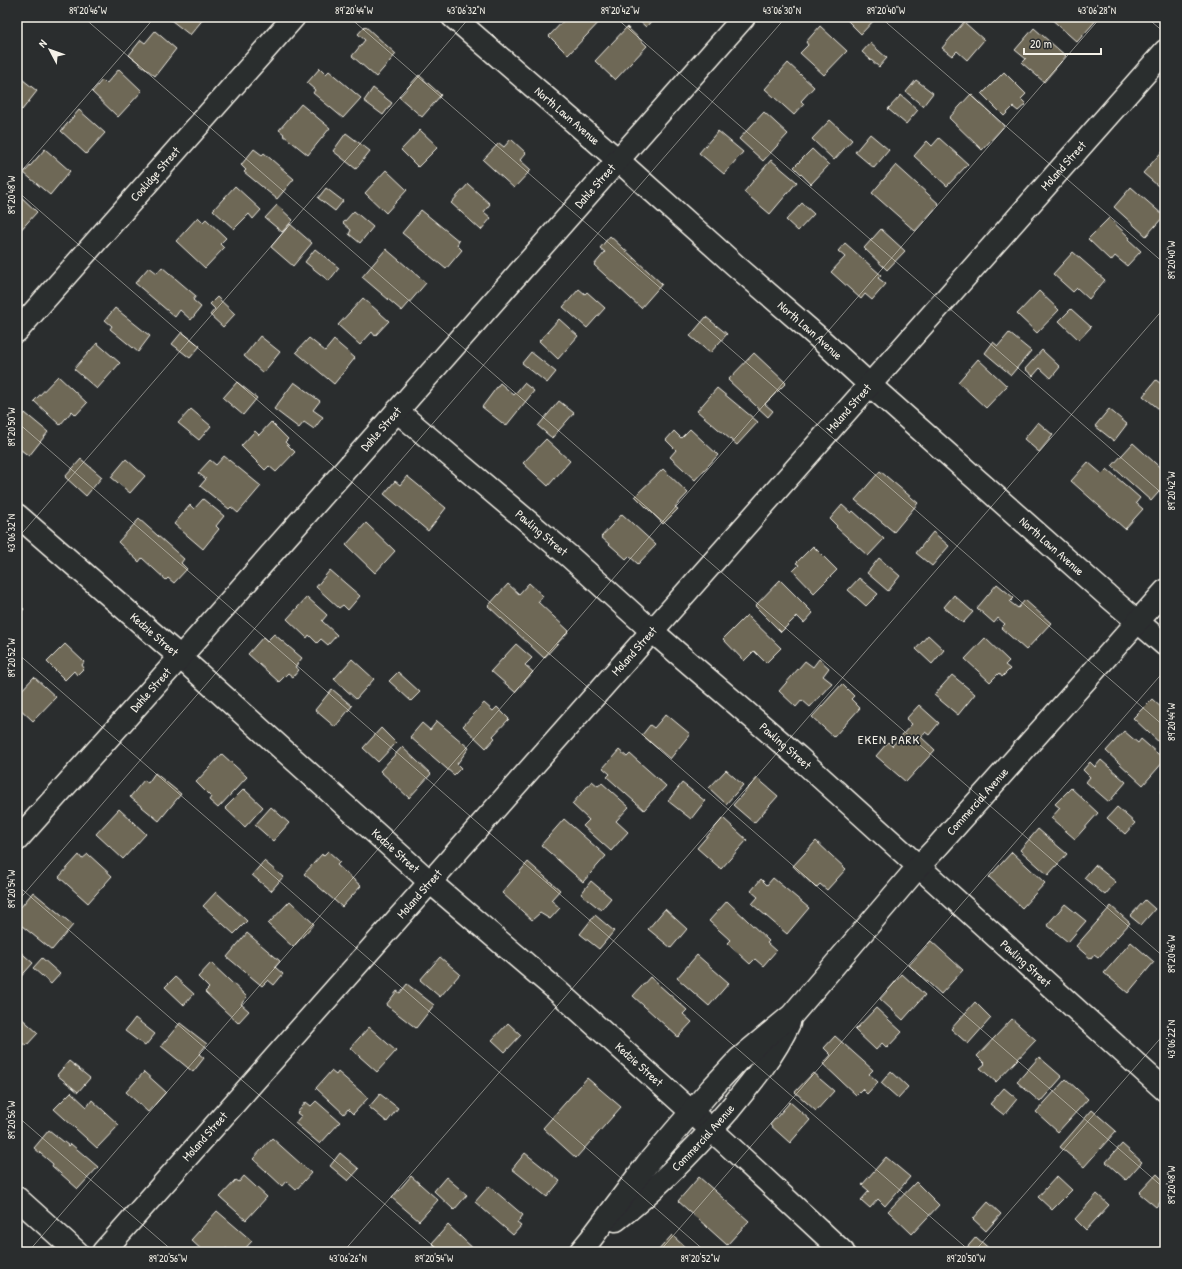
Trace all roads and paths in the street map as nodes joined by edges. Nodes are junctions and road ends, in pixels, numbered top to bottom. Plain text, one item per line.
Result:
1 (294, 17) edge
2 (453, 17) edge
3 (744, 17) edge
4 (1165, 51) edge
5 (619, 161) junction
6 (17, 331) edge
7 (870, 385) junction
8 (397, 411) junction
9 (17, 515) edge
10 (1165, 591) edge
11 (1137, 621) junction
12 (652, 631) junction
13 (1165, 645) edge
14 (180, 657) junction
15 (17, 840) edge
16 (918, 867) junction
17 (430, 882) junction
18 (792, 1015) junction
19 (1165, 1090) edge
20 (692, 1112) junction
21 (712, 1130) junction
22 (17, 1198) edge
23 (585, 1246) edge
24 (76, 1252) edge
25 (103, 1252) edge
26 (843, 1252) edge

1 - 6 street, Coolidge Street
2 - 5 street, North Lawn Avenue
3 - 5 street, Dahle Street
4 - 7 street, Moland Street
5 - 7 street, North Lawn Avenue
5 - 8 street, Dahle Street
7 - 11 street, North Lawn Avenue
7 - 12 street, Moland Street
8 - 12 street, Pawling Street
8 - 14 street, Dahle Street
9 - 14 street, Kedzie Street
10 - 11 street, Commercial Avenue
11 - 13 street, North Lawn Avenue
11 - 16 street, Commercial Avenue
12 - 16 street, Pawling Street
12 - 17 street, Moland Street
14 - 15 street, Dahle Street
14 - 17 street, Kedzie Street
16 - 18 street, Commercial Avenue
16 - 19 street, Pawling Street
17 - 20 street, Kedzie Street
17 - 25 street, Moland Street
18 - 20 street, Commercial Avenue
18 - 21 street, Commercial Avenue
20 - 21 street, Kedzie Street
20 - 23 street, Commercial Avenue
21 - 23 street, Commercial Avenue
21 - 26 street, Kedzie Street
22 - 24 street

